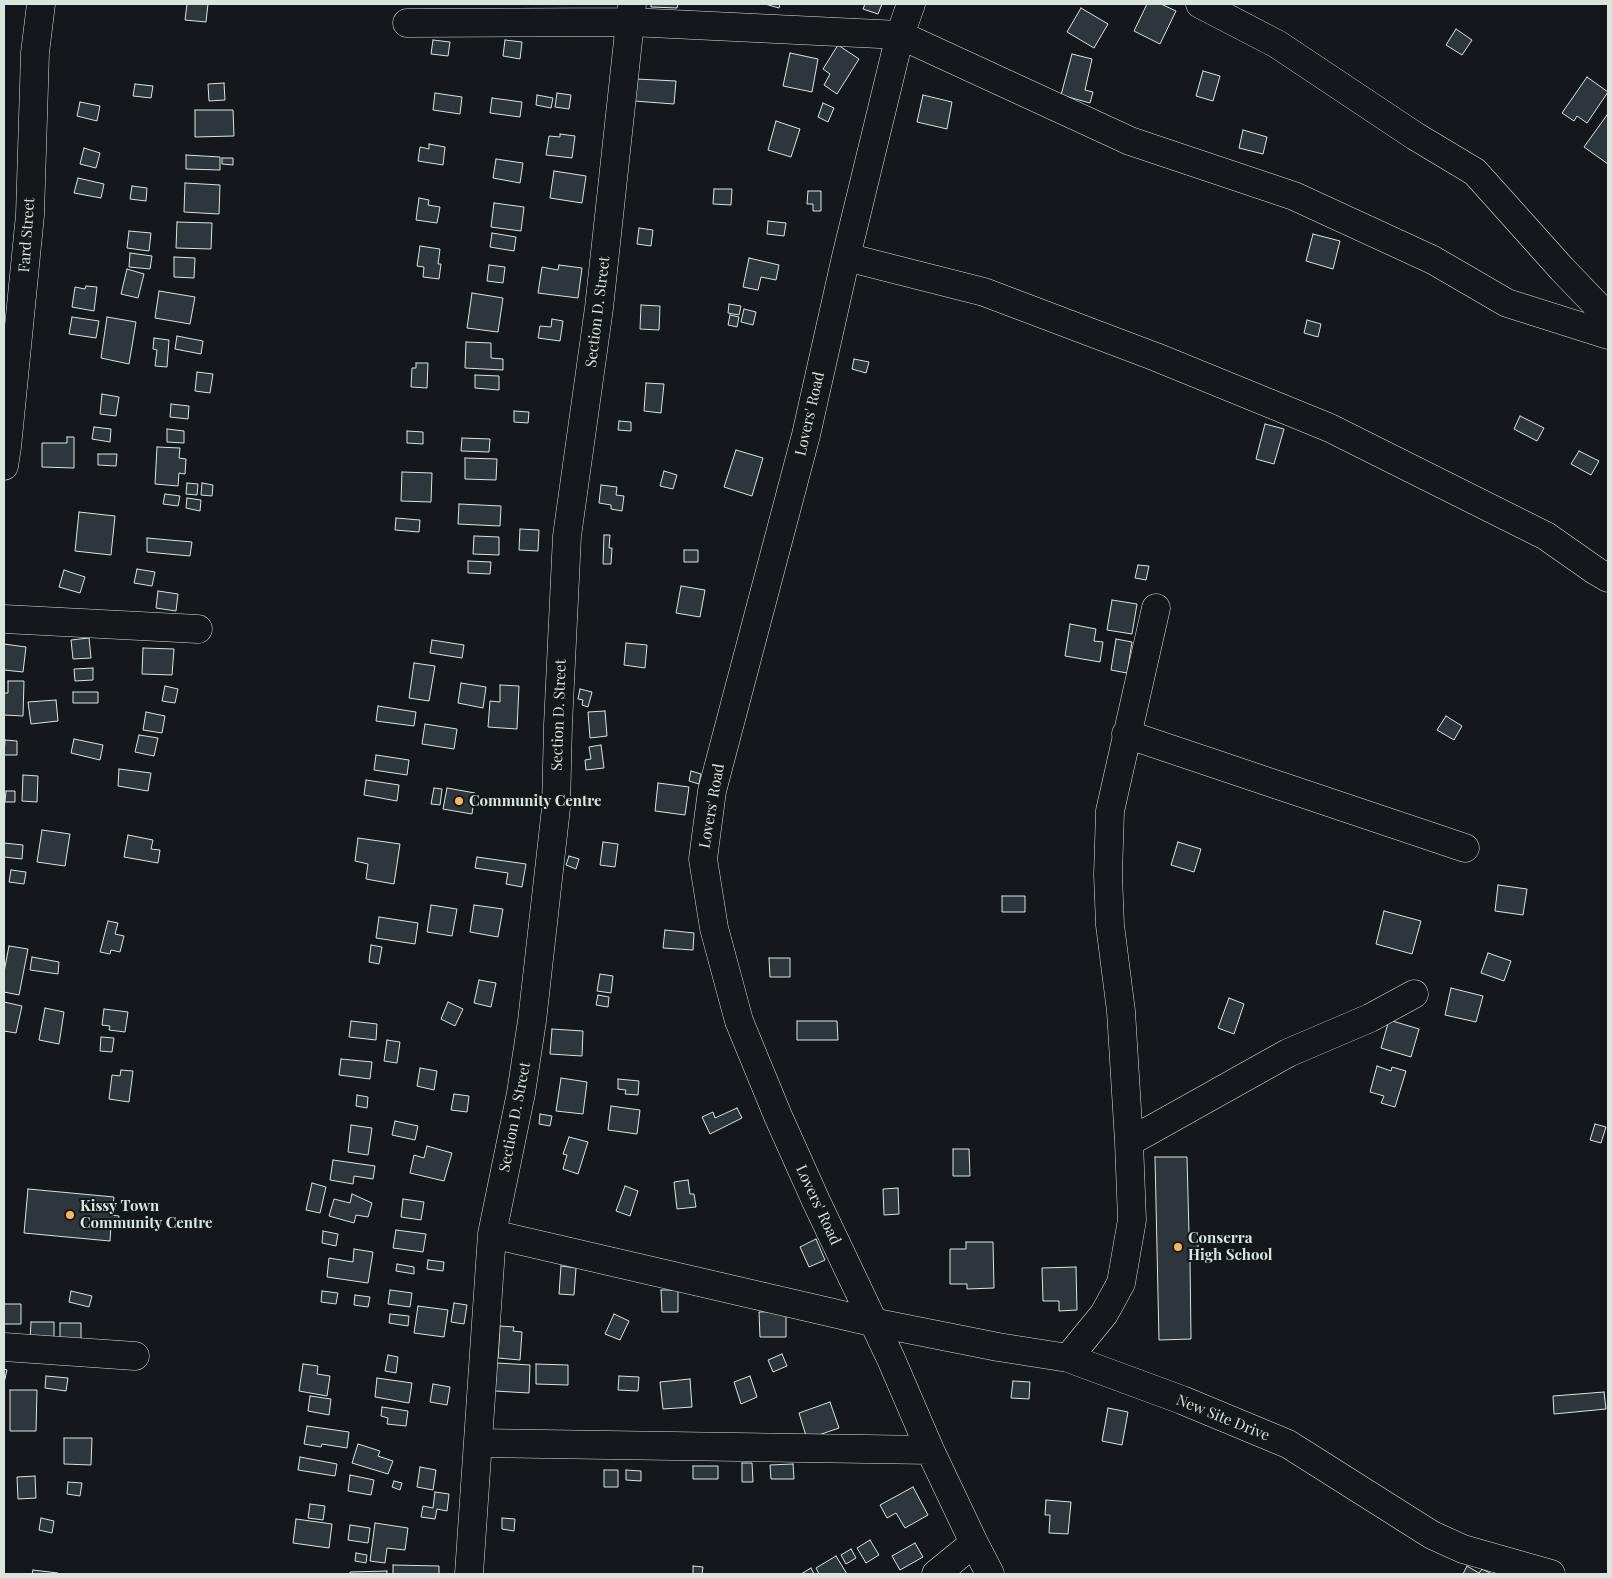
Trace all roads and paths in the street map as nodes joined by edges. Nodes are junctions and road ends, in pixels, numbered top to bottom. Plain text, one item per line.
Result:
1 (41, 4) edge
2 (911, 4) edge
3 (1200, 4) edge
4 (631, 13) edge
5 (408, 23) dead end
6 (900, 35) junction
7 (846, 257) junction
8 (1608, 317) edge
9 (1608, 335) edge
10 (4, 466) edge
11 (1608, 578) edge
12 (1156, 608) dead end
13 (4, 619) edge
14 (198, 629) dead end
15 (1126, 734) junction
16 (1465, 848) dead end
17 (1414, 994) dead end
18 (1129, 1142) junction
19 (492, 1234) junction
20 (872, 1322) junction
21 (4, 1347) edge
22 (135, 1356) dead end
23 (1068, 1358) junction
24 (479, 1443) junction
25 (930, 1450) junction
26 (974, 1543) junction
27 (469, 1574) edge
28 (936, 1574) edge
29 (990, 1574) edge
30 (1551, 1574) edge

1 - 10 street, Fard Street
2 - 6 street, Lovers' Road
3 - 8 street
4 - 5 street
4 - 6 street
4 - 19 street, Section D. Street
6 - 7 street, Lovers' Road
6 - 9 street
7 - 11 street
7 - 20 street, Lovers' Road
12 - 15 street
13 - 14 street
15 - 16 street
15 - 18 street
17 - 18 street
18 - 23 street
19 - 20 street, New Site Drive
19 - 24 street, Section D. Street
20 - 23 street, New Site Drive
20 - 25 street, Lovers' Road
21 - 22 street
23 - 30 street, New Site Drive
24 - 25 street
24 - 27 street, Section D. Street
25 - 26 street, Lovers' Road
26 - 28 street
26 - 29 street, Lovers' Road

